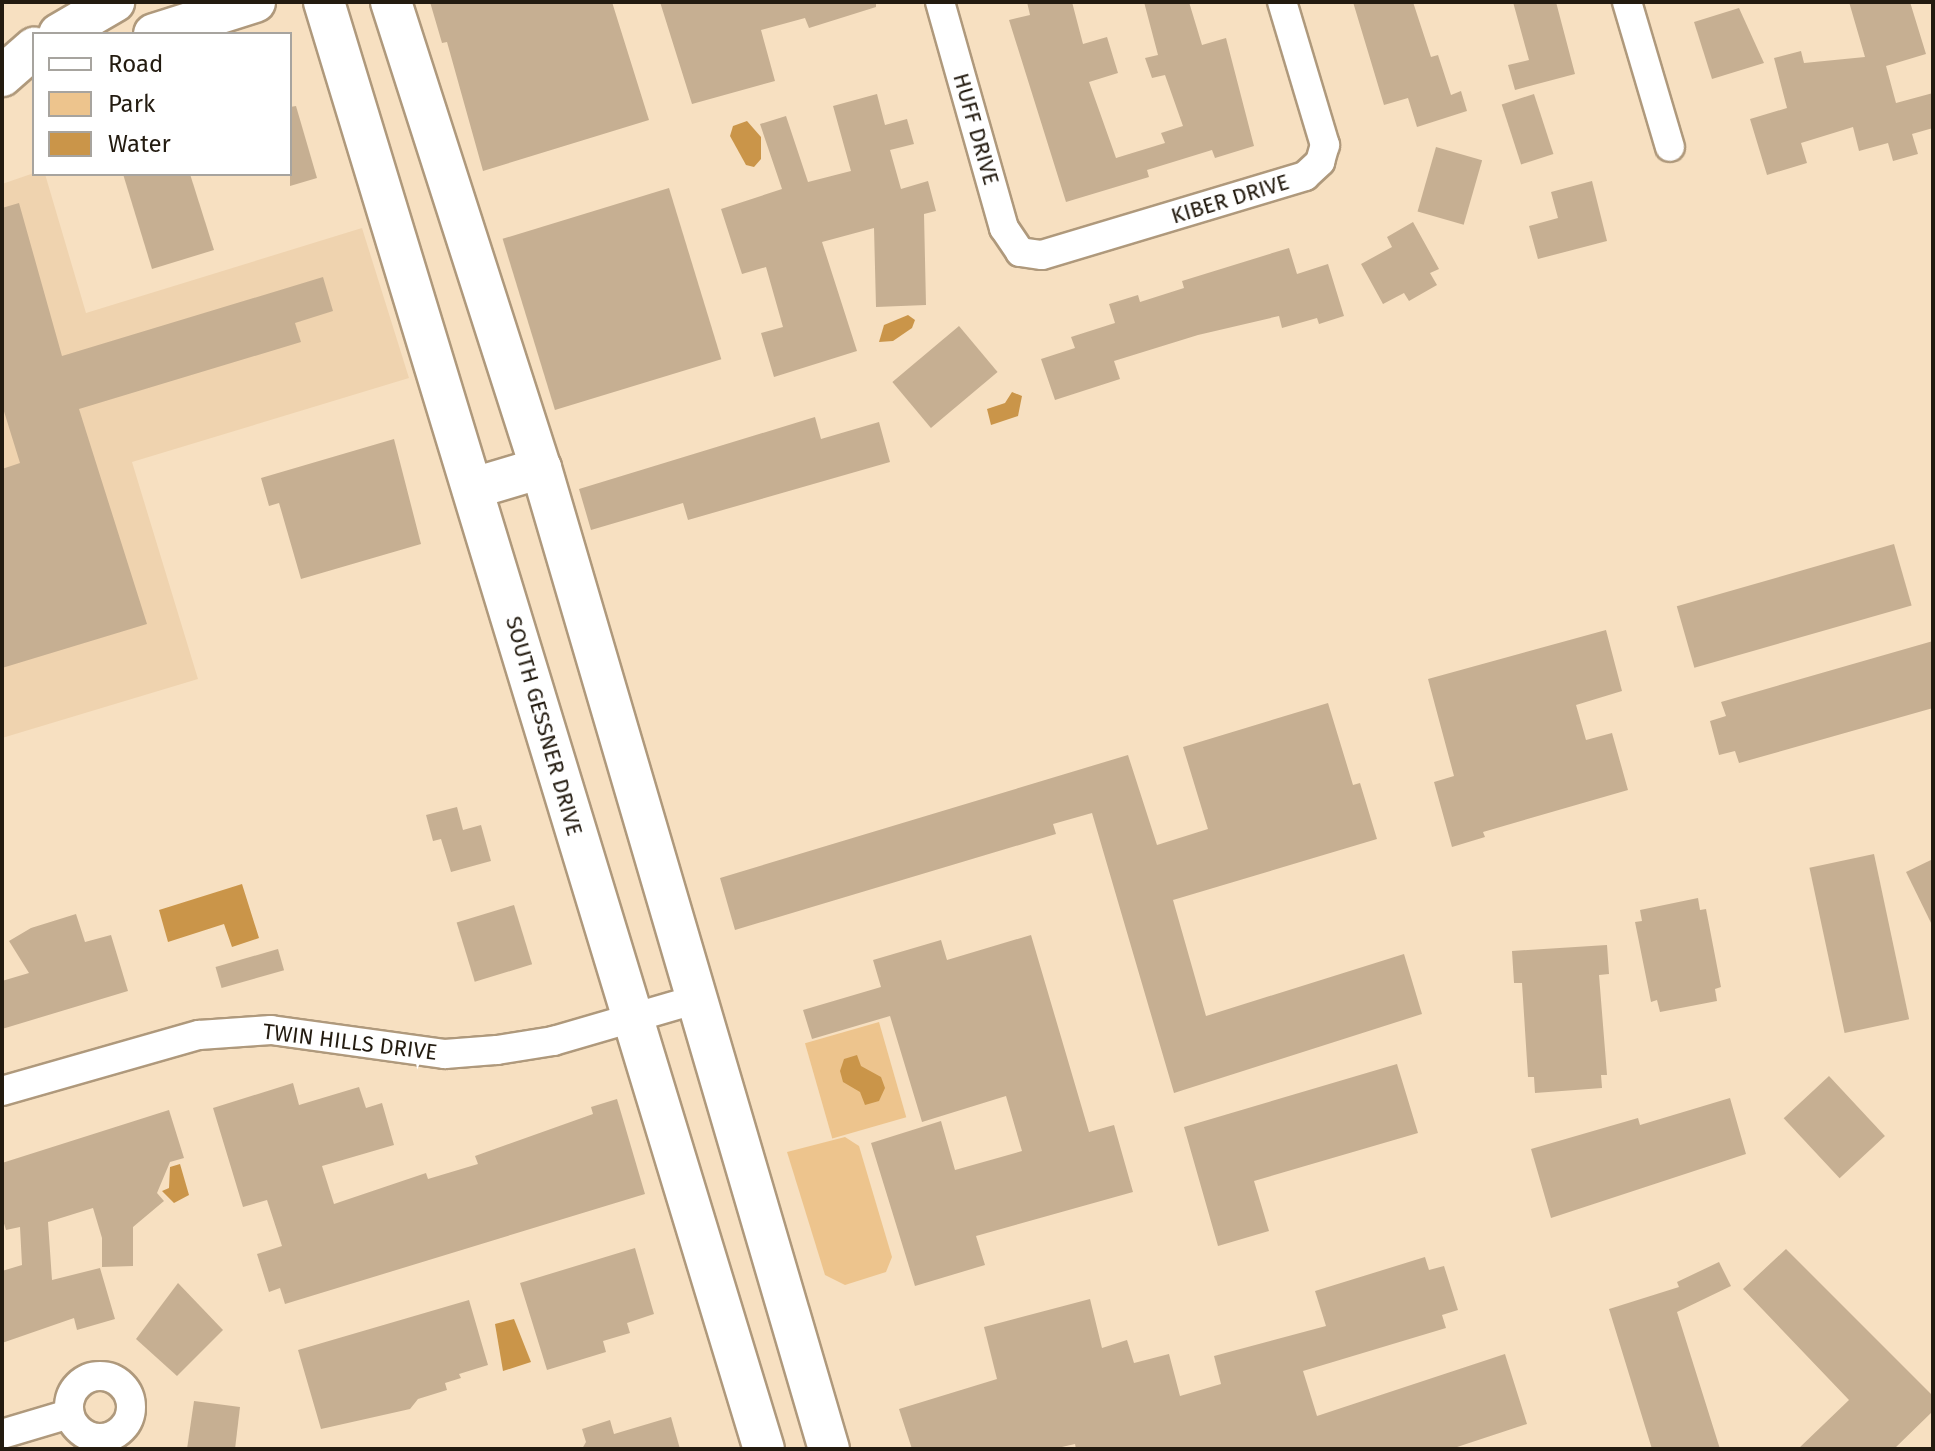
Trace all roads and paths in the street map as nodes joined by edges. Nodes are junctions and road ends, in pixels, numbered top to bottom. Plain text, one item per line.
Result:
1 (114, 2) edge
2 (255, 2) edge
3 (324, 2) edge
4 (391, 2) edge
5 (940, 2) edge
6 (1282, 2) edge
7 (1627, 2) edge
8 (62, 32) edge
9 (160, 32) edge
10 (32, 49) edge
11 (2, 76) edge
12 (32, 87) edge
13 (2, 102) edge
14 (1670, 147) dead end
15 (1020, 252) joint
16 (541, 468) junction
17 (474, 488) junction
18 (698, 999) junction
19 (631, 1019) junction
20 (2, 1091) edge
21 (69, 1414) dead end
22 (2, 1434) edge
23 (764, 1449) edge
24 (829, 1449) edge

1 - 8 main road
2 - 9 main road
3 - 17 main road, SOUTH GESSNER DRIVE
4 - 16 main road
5 - 15 street, HUFF DRIVE
6 - 15 street, KIBER DRIVE
7 - 14 street
10 - 11 main road
12 - 13 main road
16 - 17 main road
16 - 18 main road
17 - 19 main road, SOUTH GESSNER DRIVE
18 - 19 street, TWIN HILLS DRIVE
18 - 24 main road
19 - 20 street, TWIN HILLS DRIVE
19 - 23 main road, SOUTH GESSNER DRIVE
21 - 22 street

